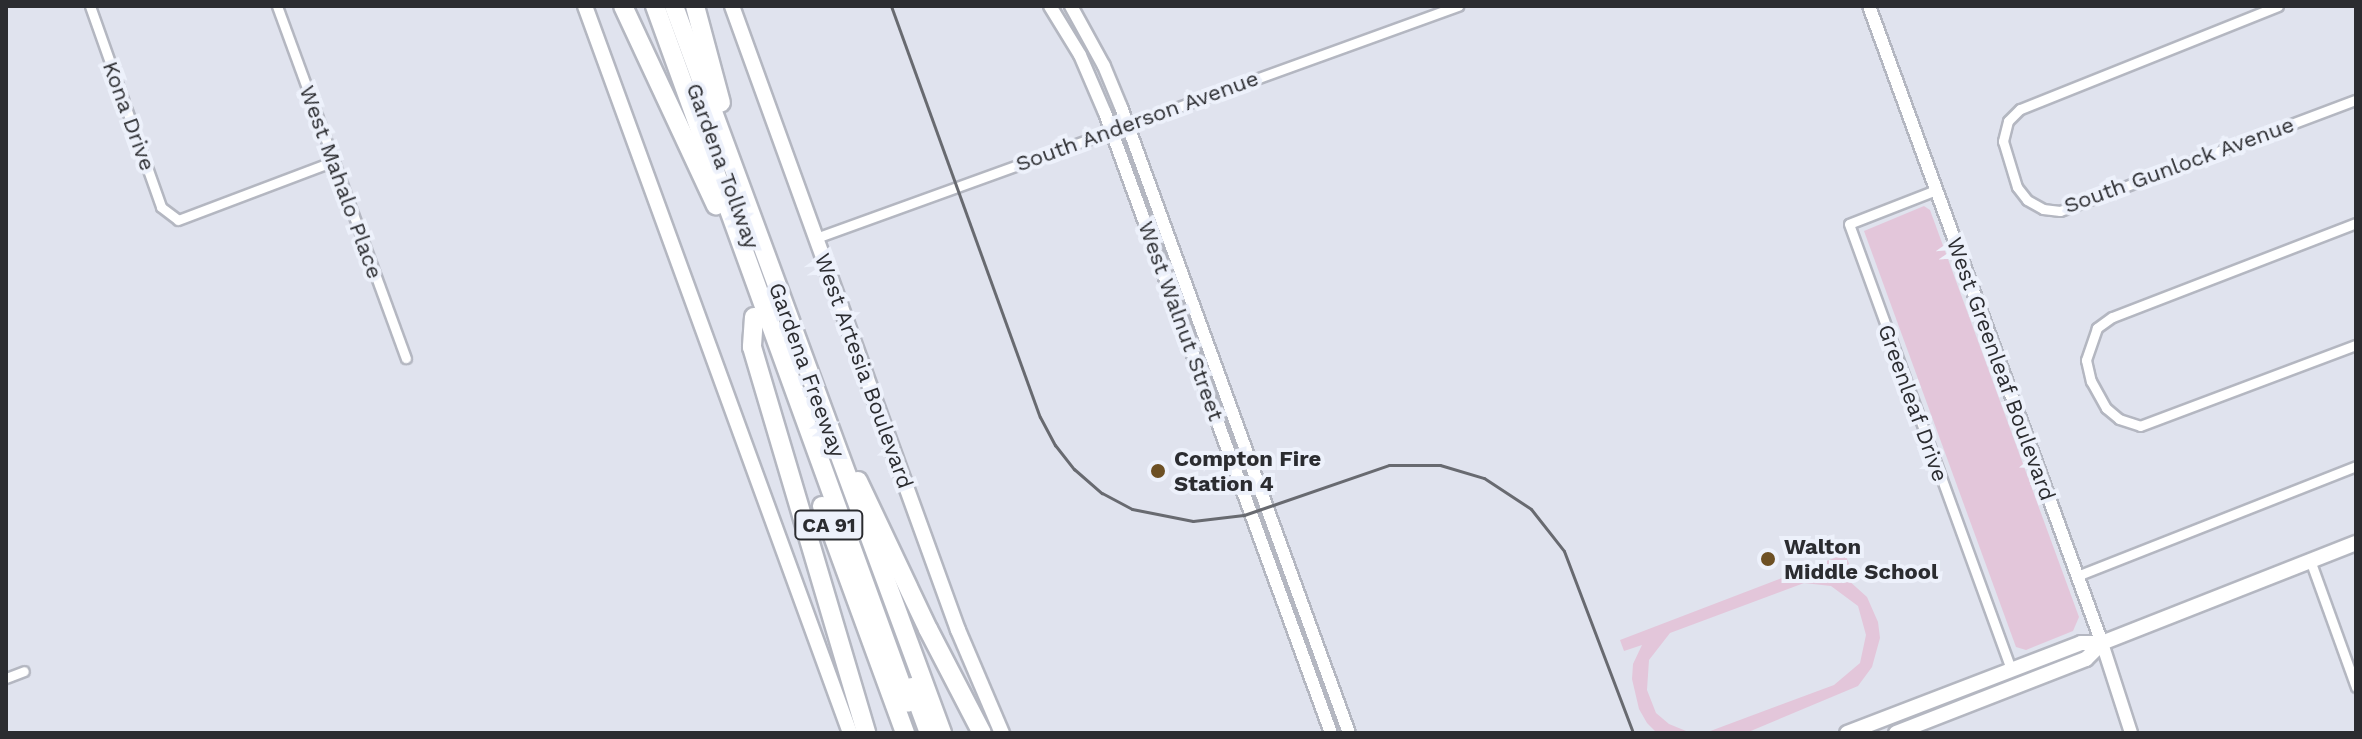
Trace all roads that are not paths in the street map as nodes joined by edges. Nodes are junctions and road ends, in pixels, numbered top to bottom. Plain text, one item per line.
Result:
1 (90, 6) edge
2 (277, 6) edge
3 (585, 6) edge
4 (623, 6) edge
5 (645, 6) edge
6 (655, 6) edge
7 (665, 6) edge
8 (674, 6) edge
9 (695, 6) edge
10 (732, 6) edge
11 (1050, 6) edge
12 (1071, 6) edge
13 (1458, 6) edge
14 (1869, 6) edge
15 (2278, 6) edge
16 (2356, 100) edge
17 (1127, 124) junction
18 (1111, 130) junction
19 (334, 161) junction
20 (1936, 190) junction
21 (746, 203) junction
22 (716, 205) junction
23 (2356, 223) edge
24 (816, 238) junction
25 (754, 317) junction
26 (798, 344) junction
27 (2356, 345) edge
28 (406, 358) dead end
29 (2356, 466) edge
30 (2356, 543) edge
31 (2310, 560) junction
32 (2077, 576) junction
33 (2102, 643) junction
34 (2011, 669) junction
35 (24, 671) dead end
36 (6, 678) edge
37 (2356, 687) edge
38 (850, 733) edge
39 (866, 733) edge
40 (905, 733) edge
41 (919, 733) edge
42 (929, 733) edge
43 (942, 733) edge
44 (982, 733) edge
45 (1002, 733) edge
46 (1331, 733) edge
47 (1349, 733) edge
48 (1847, 733) edge
49 (1896, 733) edge
50 (2131, 733) edge

1 - 19 street, Kona Drive
2 - 19 street, West Mahalo Place
3 - 38 main road
4 - 22 highway
5 - 22 highway, Gardena Freeway / CA 91
6 - 41 highway, Gardena Tollway
7 - 42 highway, Gardena Tollway
8 - 21 highway, Gardena Freeway / CA 91
9 - 21 highway
10 - 24 main road, West Artesia Boulevard
11 - 18 street, West Walnut Street
12 - 17 street, West Walnut Street
13 - 17 street, South Anderson Avenue
14 - 20 street, West Greenleaf Boulevard
15 - 16 street, South Gunlock Avenue
17 - 18 street, South Anderson Avenue
17 - 47 street, West Walnut Street
18 - 24 street, South Anderson Avenue
18 - 46 street, West Walnut Street
19 - 28 street, West Mahalo Place
20 - 32 street, West Greenleaf Boulevard
20 - 34 street, Greenleaf Drive
21 - 26 highway, Gardena Freeway / CA 91
22 - 25 highway, Gardena Freeway / CA 91
23 - 27 street
24 - 45 main road, West Artesia Boulevard
25 - 39 highway
25 - 40 highway, Gardena Freeway / CA 91
26 - 43 highway, Gardena Freeway / CA 91
26 - 44 highway
29 - 32 street
30 - 31 main road
31 - 33 main road
31 - 37 street
32 - 33 street, West Greenleaf Boulevard
33 - 34 main road
33 - 49 main road
33 - 50 street, West Greenleaf Boulevard
34 - 48 main road
35 - 36 street

